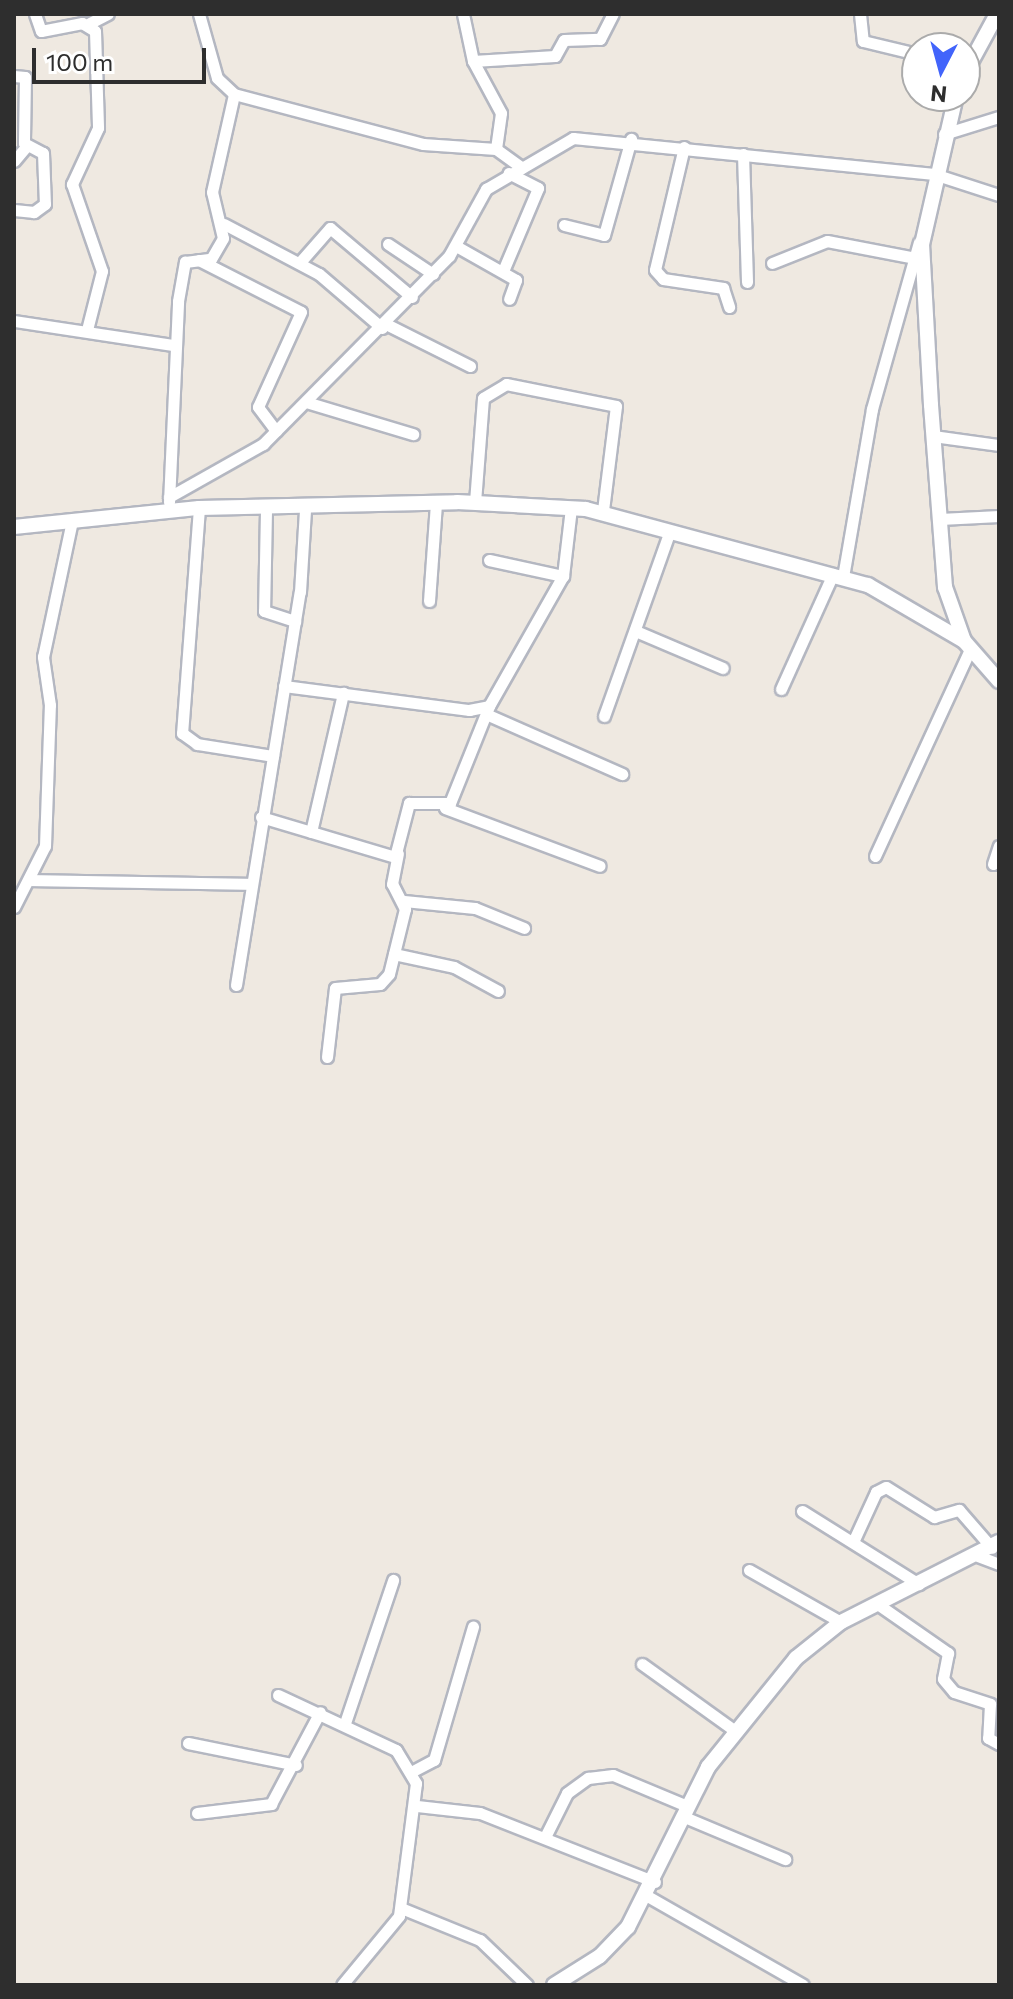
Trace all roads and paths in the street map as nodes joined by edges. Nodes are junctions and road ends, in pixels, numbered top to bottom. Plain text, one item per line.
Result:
1 (35, 14) edge
2 (108, 14) edge
3 (199, 14) edge
4 (463, 14) edge
5 (613, 14) edge
6 (860, 14) edge
7 (994, 18) edge
8 (90, 23) junction
9 (981, 41) edge
10 (901, 50) edge
11 (473, 61) junction
12 (14, 76) edge
13 (234, 94) junction
14 (951, 112) edge
15 (999, 117) edge
16 (944, 134) junction
17 (631, 139) junction
18 (684, 147) junction
19 (25, 148) junction
20 (496, 149) junction
21 (743, 154) junction
22 (14, 161) edge
23 (522, 168) junction
24 (509, 173) junction
25 (934, 174) junction
26 (999, 195) edge
27 (14, 210) edge
28 (224, 224) junction
29 (564, 225) dead end
30 (924, 226) junction
31 (388, 244) dead end
32 (456, 246) junction
33 (195, 258) junction
34 (915, 258) junction
35 (301, 261) junction
36 (772, 263) dead end
37 (503, 271) junction
38 (433, 274) junction
39 (747, 282) dead end
40 (412, 297) junction
41 (509, 299) dead end
42 (729, 307) dead end
43 (14, 321) edge
44 (384, 326) junction
45 (87, 330) junction
46 (172, 345) junction
47 (470, 366) dead end
48 (306, 402) junction
49 (276, 431) junction
50 (413, 434) dead end
51 (933, 436) junction
52 (999, 445) edge
53 (475, 502) junction
54 (169, 503) junction
55 (436, 503) junction
56 (199, 508) junction
57 (571, 508) junction
58 (266, 510) junction
59 (305, 510) junction
60 (603, 511) junction
61 (999, 516) edge
62 (940, 519) junction
63 (72, 521) junction
64 (14, 527) edge
65 (670, 531) junction
66 (489, 560) dead end
67 (838, 575) junction
68 (563, 576) junction
69 (429, 601) dead end
70 (295, 621) junction
71 (638, 632) junction
72 (967, 645) junction
73 (723, 668) dead end
74 (999, 681) edge
75 (284, 686) junction
76 (781, 689) dead end
77 (343, 693) junction
78 (488, 710) junction
79 (604, 716) dead end
80 (273, 756) junction
81 (622, 774) dead end
82 (445, 808) junction
83 (261, 817) junction
84 (311, 832) junction
85 (999, 846) edge
86 (398, 854) junction
87 (875, 856) dead end
88 (993, 864) dead end
89 (600, 866) dead end
90 (32, 880) junction
91 (252, 884) junction
92 (404, 901) junction
93 (14, 907) edge
94 (524, 928) dead end
95 (394, 954) junction
96 (236, 985) dead end
97 (498, 991) dead end
98 (327, 1057) dead end
99 (802, 1511) dead end
100 (853, 1542) junction
101 (996, 1545) edge
102 (978, 1556) junction
103 (999, 1564) edge
104 (749, 1570) dead end
105 (393, 1580) dead end
106 (919, 1584) junction
107 (876, 1603) junction
108 (841, 1622) junction
109 (473, 1627) dead end
110 (642, 1664) dead end
111 (278, 1695) dead end
112 (320, 1712) junction
113 (345, 1723) junction
114 (734, 1730) junction
115 (188, 1743) dead end
116 (999, 1744) edge
117 (296, 1765) junction
118 (411, 1772) junction
119 (417, 1806) junction
120 (685, 1811) junction
121 (197, 1813) dead end
122 (545, 1837) junction
123 (785, 1859) dead end
124 (655, 1882) junction
125 (649, 1897) junction
126 (401, 1908) junction
127 (342, 1985) edge
128 (527, 1985) edge
129 (554, 1985) edge
130 (803, 1985) edge

1 - 8 street
2 - 8 street
3 - 13 street
4 - 11 street
5 - 11 street
6 - 10 street
7 - 9 street
8 - 45 street
11 - 20 street
12 - 19 street
13 - 20 street
13 - 28 street
14 - 16 street
15 - 16 street
16 - 25 street
17 - 18 street
17 - 23 street
17 - 29 street
18 - 21 street
18 - 42 street
19 - 22 street
19 - 27 street
20 - 23 street
21 - 25 street
21 - 39 street
23 - 24 street
24 - 32 street
24 - 37 street
25 - 26 street
25 - 30 street
28 - 33 street
28 - 35 street
30 - 34 street
30 - 51 street
31 - 38 street
32 - 37 street
32 - 38 street
33 - 46 street
33 - 49 street
34 - 36 street
34 - 67 street
35 - 40 street
35 - 44 street
37 - 41 street
38 - 40 street
40 - 44 street
43 - 45 street
44 - 47 street
44 - 48 street
45 - 46 street
46 - 54 street
48 - 49 street
48 - 50 street
49 - 54 street
51 - 52 street
51 - 62 street
53 - 55 street
53 - 57 street
53 - 60 street
54 - 56 street
54 - 63 street
55 - 59 street
55 - 69 street
56 - 58 street
56 - 80 street
57 - 60 street
57 - 68 street
58 - 59 street
58 - 70 street
59 - 70 street
60 - 65 street
61 - 62 street
62 - 72 street
63 - 64 street
63 - 90 street
65 - 67 street
65 - 71 street
66 - 68 street
67 - 72 street
67 - 76 street
68 - 78 street
70 - 75 street
71 - 73 street
71 - 79 street
72 - 74 street
72 - 87 street
75 - 77 street
75 - 80 street
77 - 78 street
77 - 84 street
78 - 81 street
78 - 82 street
80 - 83 street
82 - 86 street
82 - 89 street
83 - 84 street
83 - 91 street
84 - 86 street
85 - 88 street
86 - 92 street
90 - 91 street
90 - 93 street
91 - 96 street
92 - 94 street
92 - 95 street
95 - 97 street
95 - 98 street
99 - 100 street
100 - 101 street
100 - 106 street
101 - 102 street
102 - 103 street
102 - 106 street
104 - 108 street
105 - 113 street
106 - 107 street
107 - 108 street
107 - 116 street
108 - 114 street
109 - 118 street
110 - 114 street
111 - 112 street
112 - 113 street
112 - 117 street
113 - 118 street
114 - 120 street
115 - 117 street
117 - 121 street
118 - 119 street
119 - 122 street
119 - 126 street
120 - 122 street
120 - 123 street
120 - 124 street
122 - 124 street
124 - 125 street
125 - 129 street
125 - 130 street
126 - 127 street
126 - 128 street

